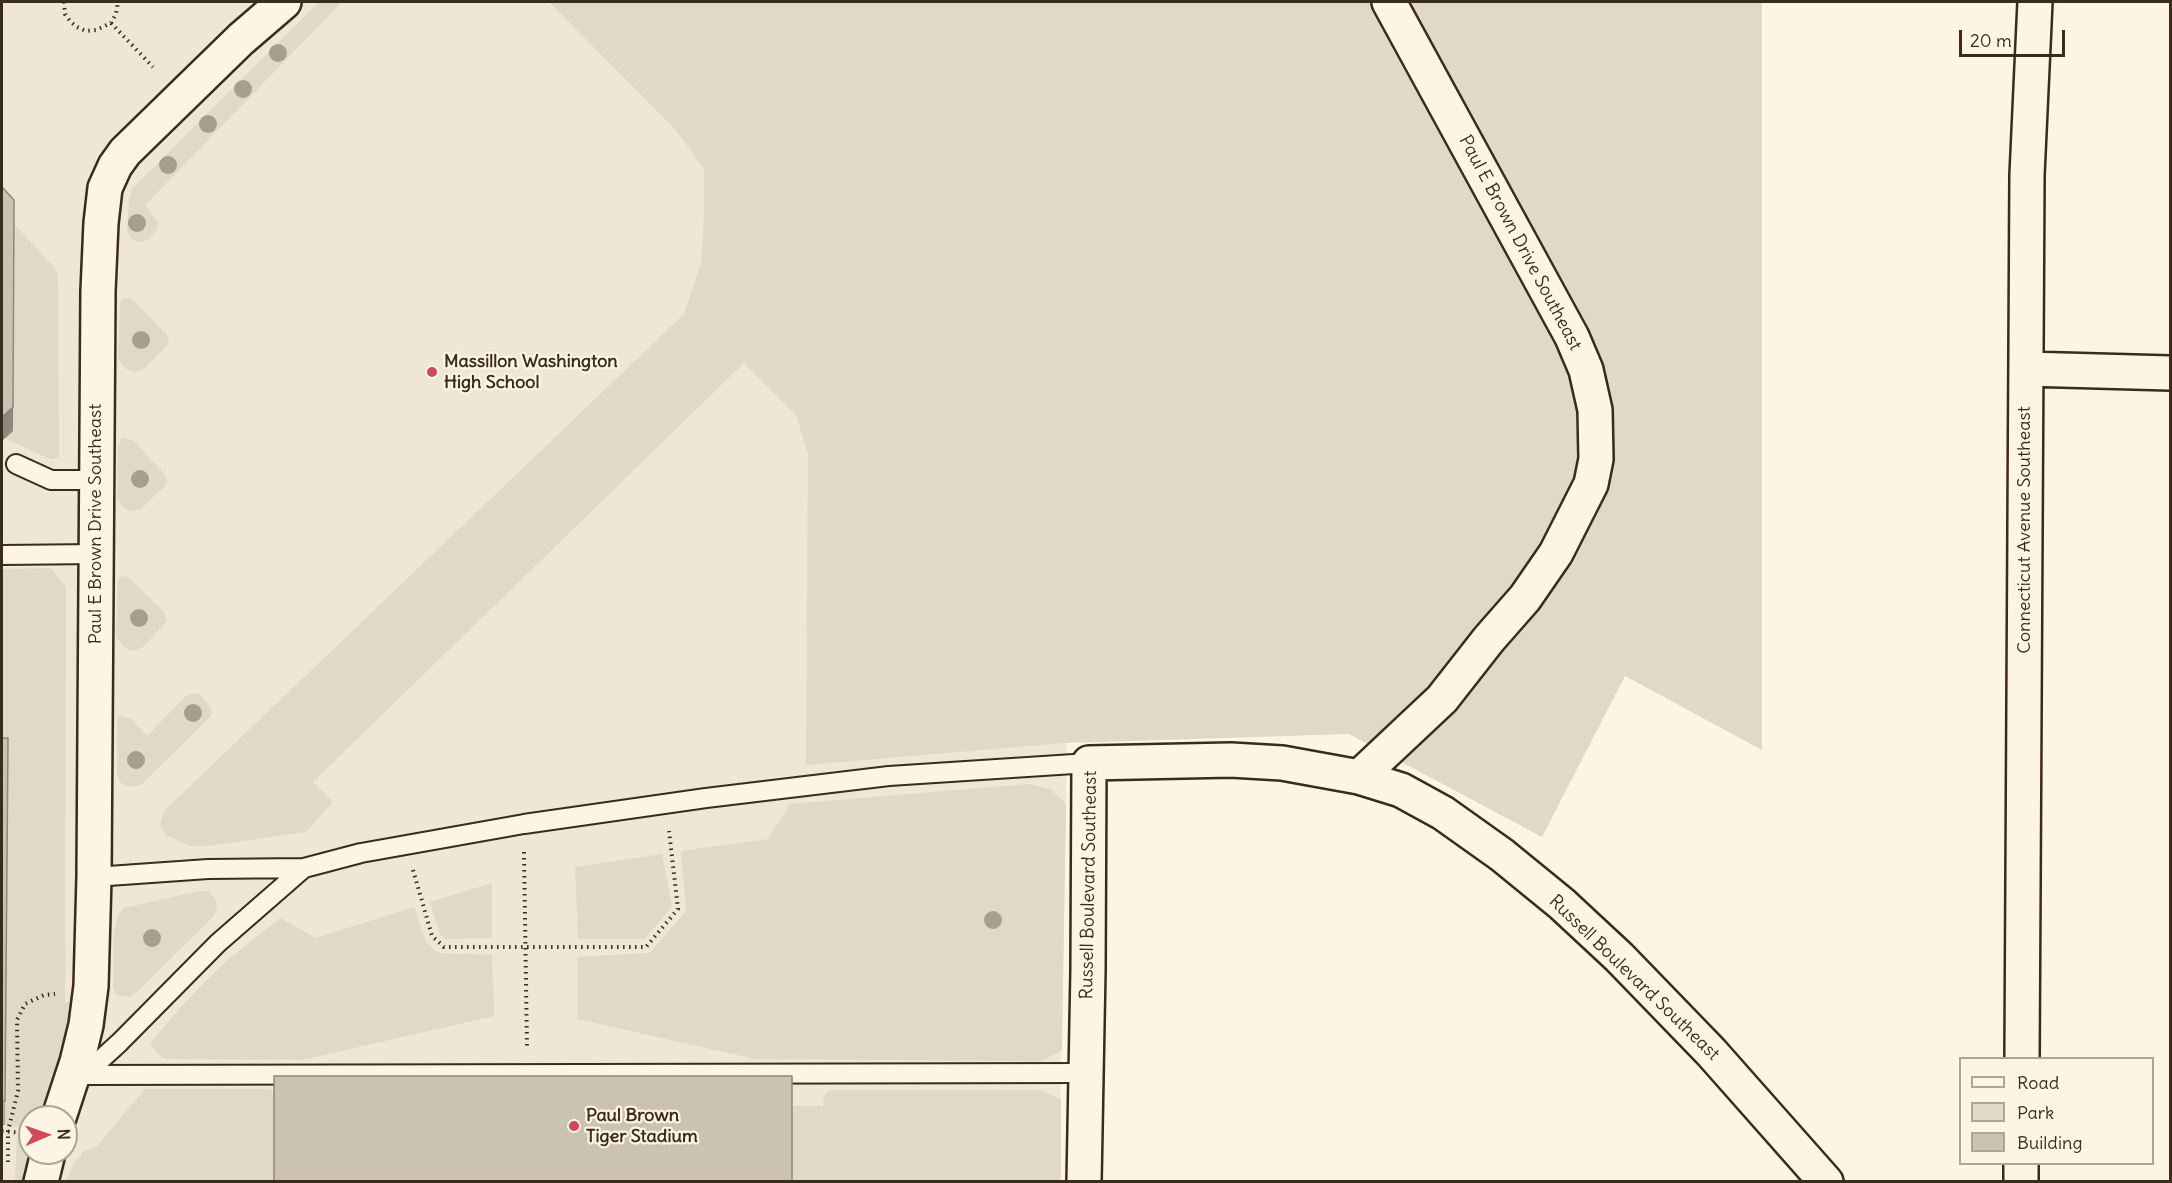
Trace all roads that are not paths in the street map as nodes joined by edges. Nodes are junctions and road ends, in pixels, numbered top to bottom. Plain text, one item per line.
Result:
1 (284, 2) edge
2 (1389, 2) edge
3 (2035, 2) edge
4 (2025, 369) junction
5 (2170, 373) edge
6 (16, 465) dead end
7 (97, 480) junction
8 (96, 554) junction
9 (2, 555) edge
10 (1089, 763) junction
11 (1359, 777) junction
12 (304, 868) junction
13 (94, 877) junction
14 (2022, 1057) edge
15 (1086, 1073) junction
16 (71, 1094) edge
17 (45, 1165) edge
18 (2021, 1165) edge
19 (41, 1182) edge
20 (1084, 1182) edge
21 (1826, 1182) edge
22 (2021, 1182) edge

1 - 7 street, Paul E Brown Drive Southeast
2 - 11 street, Paul E Brown Drive Southeast
3 - 4 street, Connecticut Avenue Southeast
4 - 5 street
4 - 14 street, Connecticut Avenue Southeast
6 - 7 lane
7 - 8 street, Paul E Brown Drive Southeast
8 - 9 lane
8 - 13 street, Paul E Brown Drive Southeast
10 - 11 street, Russell Boulevard Southeast
10 - 12 lane
10 - 15 street, Russell Boulevard Southeast
11 - 21 street, Russell Boulevard Southeast
12 - 13 lane
12 - 16 lane
13 - 16 street, Paul E Brown Drive Southeast
15 - 16 lane
15 - 20 street, Russell Boulevard Southeast
17 - 19 street
18 - 22 street

